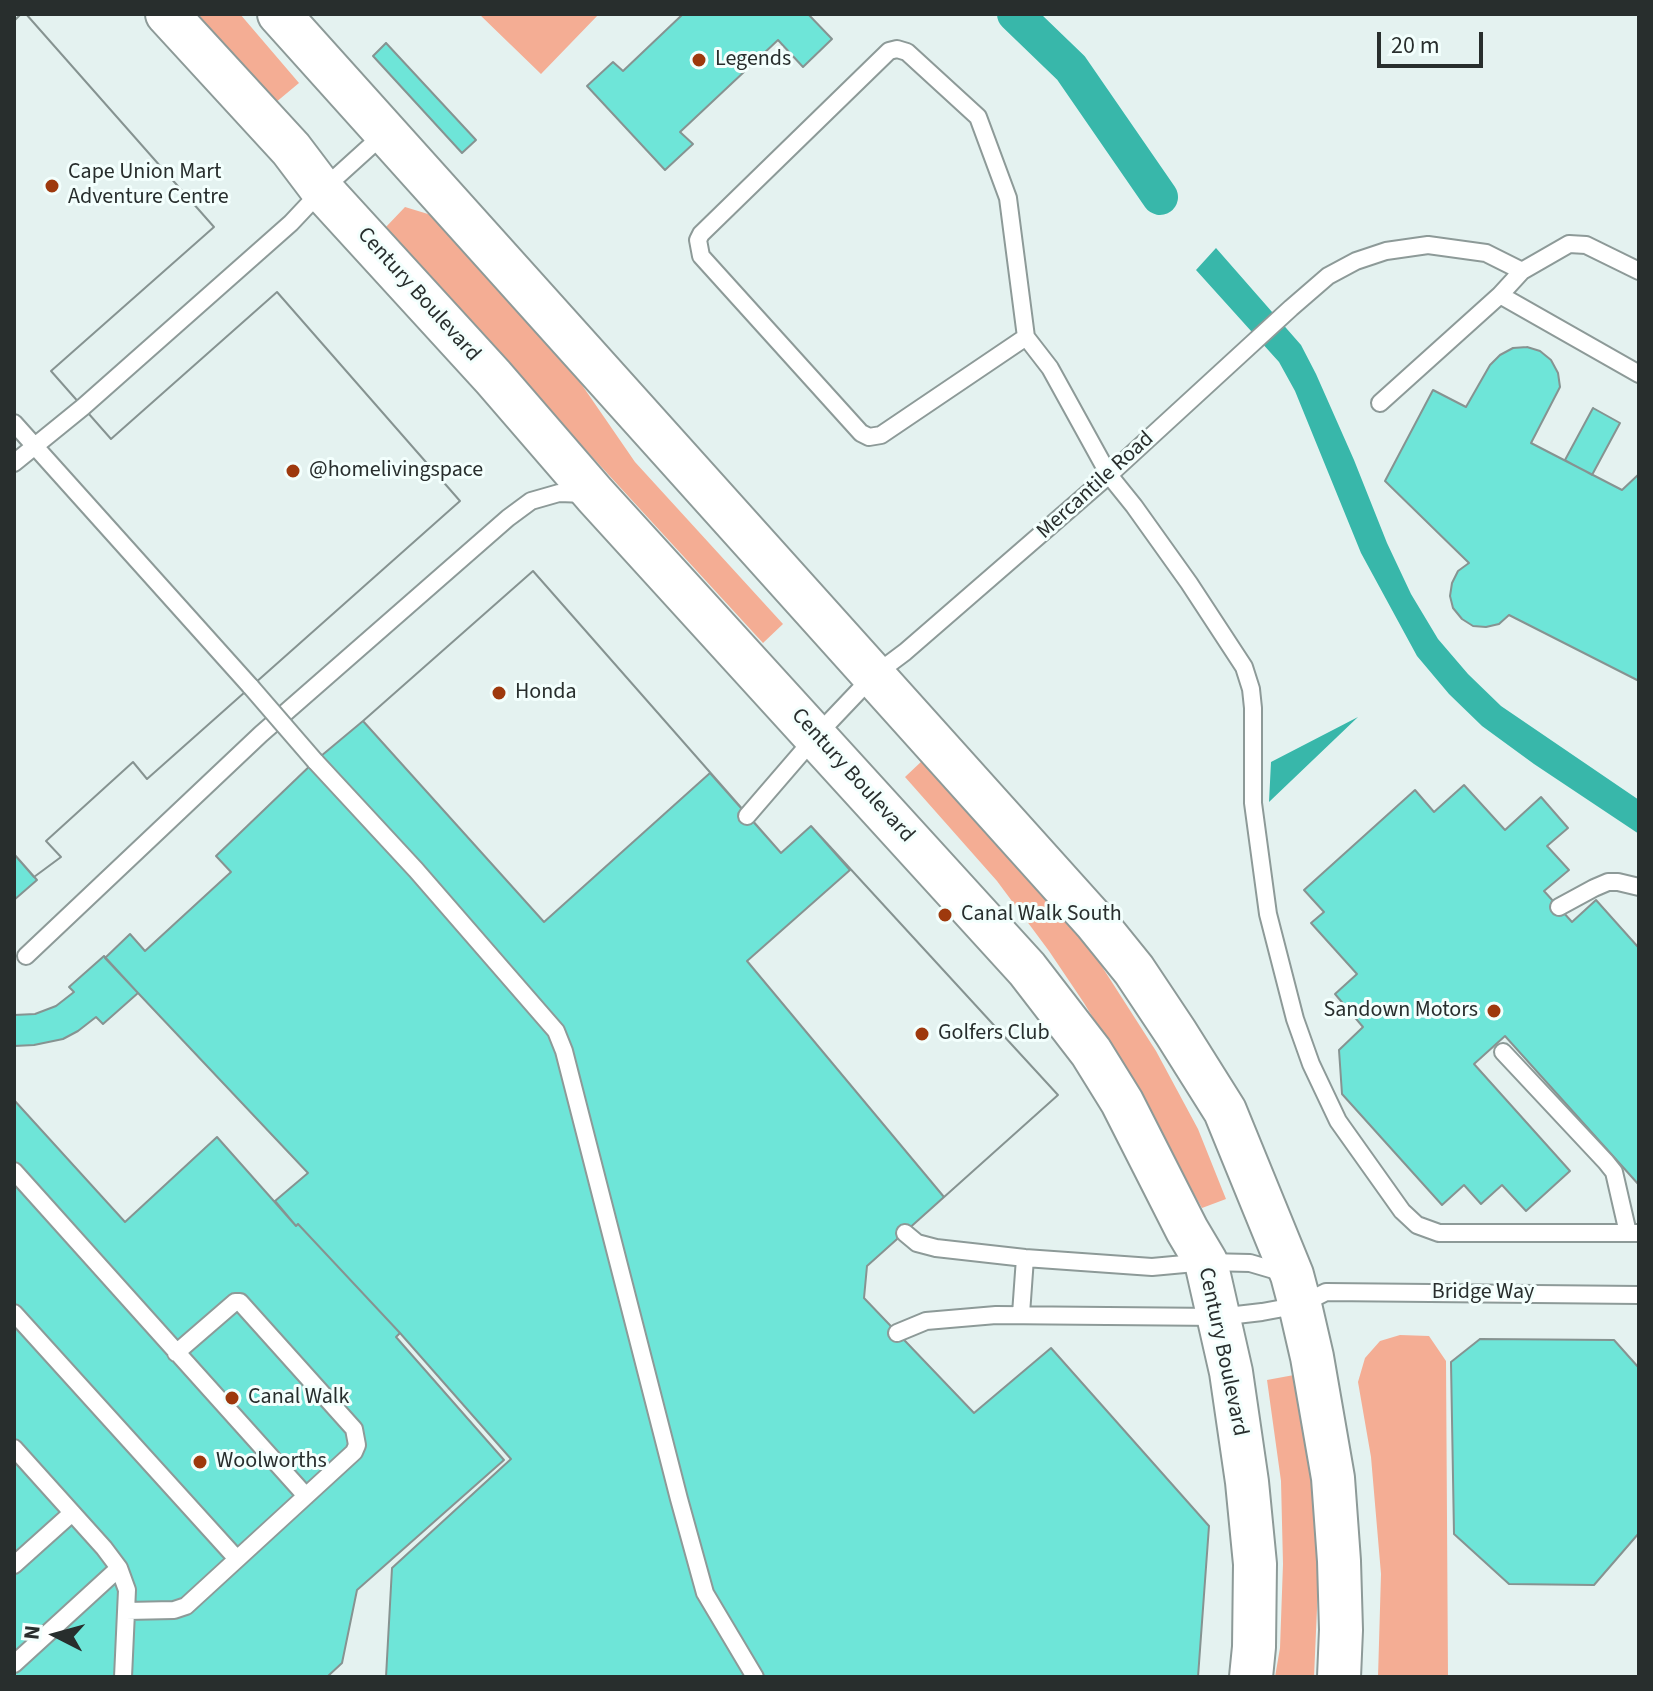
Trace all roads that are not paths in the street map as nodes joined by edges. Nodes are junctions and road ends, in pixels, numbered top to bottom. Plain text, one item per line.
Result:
1 (167, 14) edge
2 (279, 14) edge
3 (385, 133) junction
4 (322, 190) junction
5 (1522, 271) junction
6 (1639, 271) edge
7 (1500, 295) junction
8 (1026, 337) junction
9 (1639, 374) edge
10 (1380, 403) dead end
11 (14, 423) edge
12 (34, 446) junction
13 (14, 463) edge
14 (1109, 475) junction
15 (595, 495) junction
16 (873, 676) junction
17 (816, 736) junction
18 (747, 816) dead end
19 (1639, 887) edge
20 (1559, 907) dead end
21 (26, 956) dead end
22 (1503, 1052) dead end
23 (14, 1171) edge
24 (905, 1233) dead end
25 (1633, 1233) edge
26 (1025, 1258) junction
27 (1206, 1262) junction
28 (1306, 1291) junction
29 (1639, 1295) edge
30 (14, 1313) edge
31 (1021, 1314) junction
32 (1219, 1317) junction
33 (897, 1333) dead end
34 (176, 1353) junction
35 (14, 1448) edge
36 (306, 1496) junction
37 (72, 1513) junction
38 (237, 1559) junction
39 (14, 1565) edge
40 (119, 1568) junction
41 (126, 1611) junction
42 (14, 1664) edge
43 (123, 1677) edge
44 (755, 1677) edge
45 (1251, 1677) edge
46 (1339, 1677) edge

1 - 4 main road, Century Boulevard
2 - 3 main road
3 - 4 lane
3 - 16 main road
4 - 12 lane
4 - 15 main road, Century Boulevard
5 - 6 lane
5 - 7 lane
5 - 14 lane, Mercantile Road
7 - 9 lane
7 - 10 lane
8 - 8 lane
8 - 14 lane
11 - 12 lane
12 - 13 lane
12 - 44 lane, bridge
14 - 16 lane, Mercantile Road
14 - 25 lane
15 - 17 main road, Century Boulevard
15 - 21 lane
16 - 17 lane, Mercantile Road
16 - 28 main road
17 - 18 lane, Mercantile Road
17 - 27 main road, Century Boulevard
19 - 20 lane
22 - 25 lane
23 - 34 lane
24 - 26 lane
26 - 27 lane
26 - 31 lane
27 - 28 lane
27 - 32 main road, Century Boulevard
28 - 29 lane, Bridge Way
28 - 32 lane
28 - 46 main road
30 - 38 lane
31 - 32 lane
31 - 33 lane
32 - 45 main road, Century Boulevard
34 - 36 lane
34 - 36 lane
35 - 37 lane
36 - 38 lane
37 - 39 lane
37 - 40 lane
38 - 41 lane
40 - 41 lane
40 - 42 lane
41 - 43 lane

